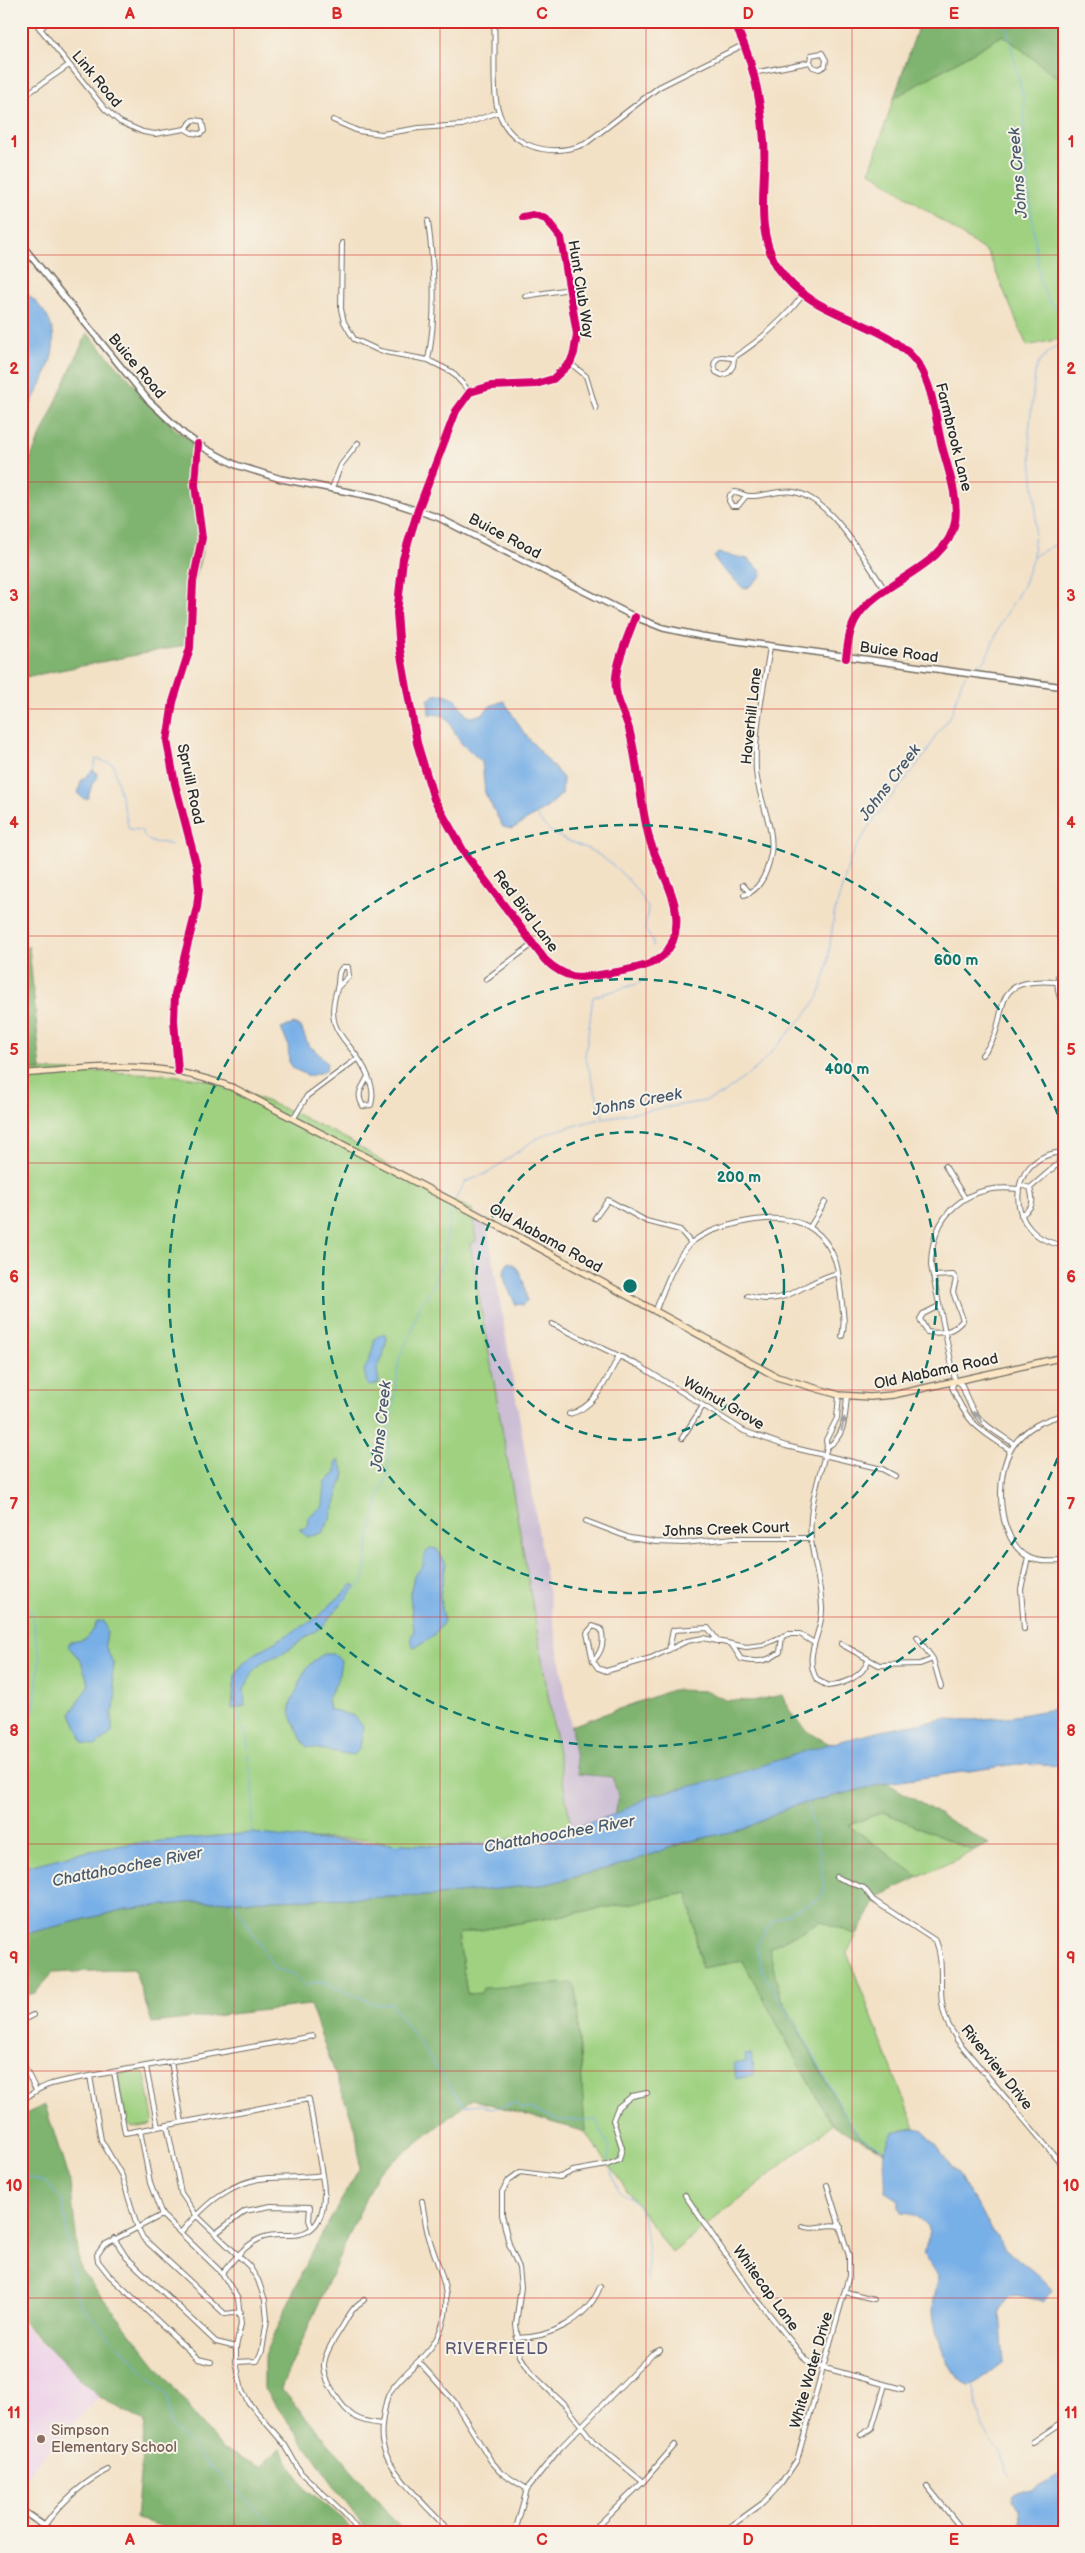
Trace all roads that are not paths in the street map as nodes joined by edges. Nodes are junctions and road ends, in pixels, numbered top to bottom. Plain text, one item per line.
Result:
1 (34, 21) edge
2 (49, 21) edge
3 (494, 21) edge
4 (733, 21) edge
5 (40, 29) junction
6 (745, 44) junction
7 (810, 62) junction
8 (69, 65) junction
9 (753, 73) junction
10 (21, 98) edge
11 (499, 112) junction
12 (333, 120) dead end
13 (185, 129) junction
14 (523, 216) dead end
15 (428, 220) dead end
16 (342, 243) dead end
17 (21, 244) edge
18 (570, 289) junction
19 (803, 295) junction
20 (525, 296) dead end
21 (734, 358) junction
22 (428, 360) junction
23 (570, 364) junction
24 (470, 392) junction
25 (596, 409) dead end
26 (358, 443) dead end
27 (198, 444) junction
28 (332, 488) junction
29 (746, 496) junction
30 (418, 510) junction
31 (886, 590) junction
32 (635, 617) junction
33 (770, 647) junction
34 (846, 658) junction
35 (1064, 687) edge
36 (743, 885) dead end
37 (750, 893) junction
38 (744, 895) dead end
39 (533, 944) junction
40 (1064, 963) edge
41 (486, 979) dead end
42 (1056, 982) junction
43 (337, 988) junction
44 (1064, 1007) edge
45 (982, 1055) dead end
46 (358, 1058) junction
47 (178, 1071) junction
48 (21, 1074) edge
49 (368, 1076) junction
50 (294, 1118) junction
51 (1062, 1152) edge
52 (945, 1166) dead end
53 (1019, 1187) junction
54 (1030, 1188) junction
55 (965, 1198) junction
56 (825, 1202) dead end
57 (1021, 1215) junction
58 (595, 1218) dead end
59 (810, 1228) junction
60 (692, 1243) junction
61 (1064, 1245) edge
62 (838, 1274) junction
63 (933, 1276) junction
64 (748, 1296) dead end
65 (939, 1306) junction
66 (655, 1312) junction
67 (552, 1324) dead end
68 (945, 1332) junction
69 (842, 1336) dead end
70 (619, 1356) junction
71 (1064, 1357) edge
72 (955, 1380) junction
73 (839, 1395) junction
74 (847, 1396) junction
75 (966, 1399) junction
76 (958, 1403) junction
77 (703, 1406) junction
78 (569, 1414) dead end
79 (1064, 1415) edge
80 (682, 1438) dead end
81 (1014, 1444) junction
82 (827, 1447) junction
83 (1010, 1450) junction
84 (825, 1455) junction
85 (895, 1476) dead end
86 (586, 1521) dead end
87 (811, 1538) junction
88 (1028, 1557) junction
89 (1064, 1561) edge
90 (1024, 1629) dead end
91 (782, 1637) junction
92 (917, 1637) dead end
93 (719, 1642) junction
94 (814, 1643) junction
95 (841, 1644) dead end
96 (732, 1645) junction
97 (669, 1650) junction
98 (934, 1659) junction
99 (593, 1661) junction
100 (868, 1661) junction
101 (941, 1687) dead end
102 (836, 1877) dead end
103 (34, 2015) dead end
104 (21, 2021) edge
105 (312, 2036) dead end
106 (22, 2053) edge
107 (171, 2062) junction
108 (146, 2067) junction
109 (114, 2072) junction
110 (90, 2076) junction
111 (36, 2090) junction
112 (648, 2093) dead end
113 (21, 2102) edge
114 (182, 2122) junction
115 (167, 2125) junction
116 (158, 2127) junction
117 (140, 2130) junction
118 (1064, 2167) edge
119 (322, 2175) junction
120 (827, 2185) dead end
121 (685, 2195) dead end
122 (422, 2201) dead end
123 (162, 2215) junction
124 (196, 2215) junction
125 (137, 2226) junction
126 (802, 2226) dead end
127 (841, 2227) junction
128 (312, 2228) junction
129 (181, 2232) junction
130 (216, 2233) junction
131 (114, 2238) junction
132 (239, 2255) junction
133 (222, 2273) junction
134 (600, 2287) dead end
135 (846, 2292) junction
136 (874, 2298) dead end
137 (364, 2300) dead end
138 (241, 2312) junction
139 (516, 2338) junction
140 (236, 2346) junction
141 (660, 2350) dead end
142 (211, 2362) dead end
143 (236, 2362) junction
144 (420, 2362) junction
145 (823, 2367) junction
146 (884, 2385) junction
147 (902, 2389) dead end
148 (1064, 2421) edge
149 (382, 2424) junction
150 (582, 2427) junction
151 (860, 2435) dead end
152 (1033, 2442) dead end
153 (675, 2445) dead end
154 (108, 2470) dead end
155 (644, 2482) junction
156 (926, 2486) dead end
157 (527, 2489) junction
158 (21, 2510) edge
159 (44, 2526) junction
160 (53, 2532) edge
161 (359, 2532) edge
162 (450, 2532) edge
163 (515, 2532) edge
164 (591, 2532) edge
165 (723, 2532) edge
166 (964, 2532) edge

1 - 5 street, Link Road
2 - 5 street
3 - 11 street
4 - 6 street, Farmbrook Lane
5 - 8 street, Link Road
6 - 9 street, Farmbrook Lane
6 - 11 street
7 - 7 street
7 - 9 street
8 - 10 street
8 - 13 street, Link Road
9 - 19 street, Farmbrook Lane
11 - 12 street
13 - 13 street, Link Road
14 - 18 street, Hunt Club Way
15 - 22 street
16 - 22 street
17 - 27 street, Buice Road
18 - 20 street
18 - 23 street, Hunt Club Way
19 - 21 street
19 - 31 street, Farmbrook Lane
21 - 21 street
22 - 24 street
23 - 24 street
23 - 25 street
24 - 30 street
26 - 28 street
27 - 28 street, Buice Road
27 - 47 street, Spruill Road
28 - 30 street, Buice Road
29 - 29 street
29 - 31 street
30 - 32 street, Buice Road
30 - 39 street, Red Bird Lane
31 - 34 street, Farmbrook Lane
32 - 33 street, Buice Road
32 - 39 street, Red Bird Lane
33 - 34 street, Buice Road
33 - 37 street, Haverhill Lane
34 - 35 street, Buice Road
36 - 37 street
37 - 38 street
39 - 41 street
40 - 42 street
42 - 44 street
42 - 45 street
43 - 43 street
43 - 46 street
46 - 49 street
46 - 50 street
47 - 48 main road, Old Alabama Road
47 - 50 main road, Old Alabama Road
49 - 49 street
50 - 66 main road, Old Alabama Road
51 - 53 street
51 - 54 street
52 - 55 street
53 - 54 street
53 - 55 street
53 - 57 street
54 - 57 street
55 - 63 street
56 - 59 street
57 - 61 street
58 - 60 street
59 - 60 street
59 - 62 street
60 - 66 street
62 - 64 street
62 - 69 street
63 - 65 street
63 - 68 street
65 - 68 street
65 - 68 street
66 - 73 main road, Old Alabama Road
67 - 70 street, Walnut Grove
68 - 72 street
70 - 77 street, Walnut Grove
70 - 78 street
71 - 72 main road, Old Alabama Road
72 - 74 main road, Old Alabama Road
72 - 75 street
72 - 76 street
73 - 74 main road, Old Alabama Road
73 - 82 street
82 -> 74 street
75 - 76 street
81 -> 75 street
76 - 83 street
77 - 80 street
77 - 84 street, Walnut Grove
79 - 81 street
81 - 83 street
82 - 84 street
83 - 88 street
84 - 85 street, Walnut Grove
84 - 87 street
86 - 87 street, Johns Creek Court
87 - 94 street
88 - 89 street
88 - 90 street
91 - 94 street
91 - 96 street
91 - 96 street
92 - 98 street
93 - 96 street
93 - 97 street
93 - 97 street
94 - 100 street
95 - 100 street
97 - 99 street
98 - 100 street
98 - 101 street
99 - 99 street
102 - 118 street, Riverview Drive
103 - 104 street
105 - 107 street
106 - 111 street
107 - 108 street
107 - 114 street
108 - 109 street
108 - 116 street
109 - 110 street
109 - 117 street
110 - 111 street
110 - 125 street
111 - 113 street
112 - 139 street
114 - 115 street
114 - 119 street
115 - 116 street
115 - 124 street
116 - 117 street
117 - 123 street
119 - 124 street
119 - 128 street
120 - 127 street, White Water Drive
121 - 145 street, Whitecap Lane
122 - 144 street
123 - 125 street
123 - 129 street
124 - 129 street
124 - 130 street
125 - 131 street
125 - 138 street
126 - 127 street
127 - 135 street, White Water Drive
128 - 130 street
128 - 132 street
129 - 133 street
130 - 132 street
131 - 140 street
131 - 142 street
132 - 133 street
132 - 143 street
133 - 138 street
134 - 139 street
135 - 136 street
135 - 145 street, White Water Drive
137 - 149 street
138 - 140 street
139 - 150 street
140 - 143 street
141 - 150 street
143 - 161 street
144 - 149 street
144 - 157 street
145 - 146 street, Whitecap Lane
145 - 165 street, White Water Drive
146 - 147 street, Whitecap Lane
146 - 151 street
148 - 152 street
149 - 162 street
150 - 155 street
150 - 157 street
153 - 155 street
154 - 159 street
155 - 164 street
156 - 166 street
157 - 163 street
158 - 159 street
159 - 160 street

